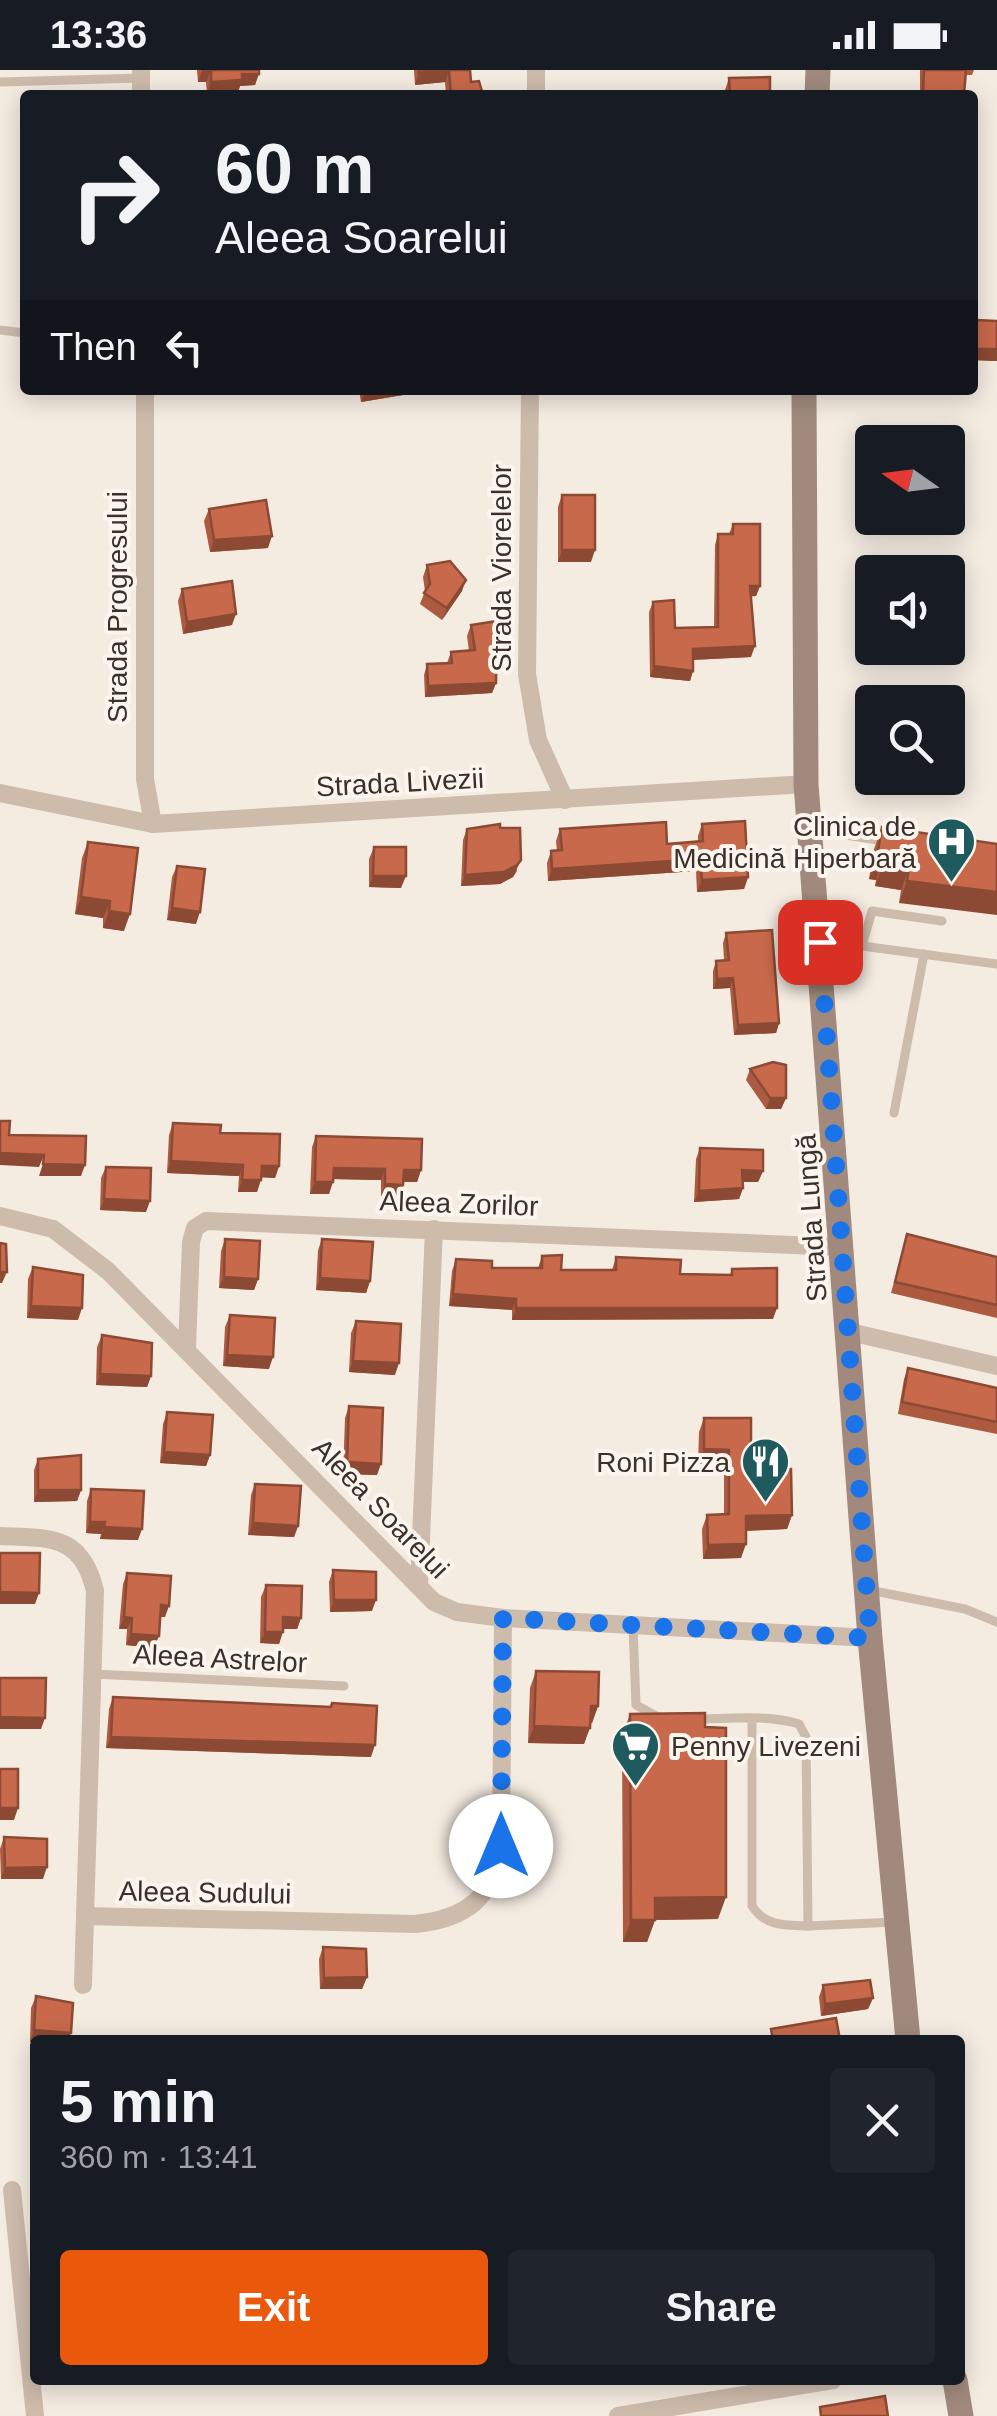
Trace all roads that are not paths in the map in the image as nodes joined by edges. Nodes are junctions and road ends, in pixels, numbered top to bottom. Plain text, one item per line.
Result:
1 (141, 81) edge
2 (0, 82) edge
3 (144, 395) edge
4 (530, 395) edge
5 (804, 395) edge
6 (806, 784) junction
7 (0, 793) edge
8 (565, 800) junction
9 (153, 824) junction
10 (811, 830) junction
11 (900, 844) edge
12 (942, 921) dead end
13 (820, 942) junction
14 (862, 946) junction
15 (924, 954) junction
16 (997, 964) edge
17 (894, 1113) dead end
18 (0, 1216) edge
19 (434, 1228) junction
20 (844, 1246) junction
21 (850, 1332) junction
22 (187, 1348) junction
23 (997, 1366) edge
24 (0, 1536) edge
25 (418, 1586) junction
26 (867, 1590) junction
27 (503, 1618) junction
28 (997, 1622) edge
29 (633, 1623) junction
30 (870, 1638) junction
31 (93, 1674) junction
32 (344, 1686) dead end
33 (665, 1718) edge
34 (682, 1718) edge
35 (752, 1719) junction
36 (85, 1916) junction
37 (897, 1922) junction
38 (808, 1926) junction
39 (83, 1985) dead end
40 (908, 2035) edge
41 (12, 2190) dead end
42 (30, 2367) edge
43 (32, 2385) edge
44 (804, 2385) edge
45 (957, 2385) edge
46 (35, 2416) edge
47 (618, 2416) edge
48 (961, 2416) edge

1 - 2 lane
3 - 9 street, Strada Progresului
4 - 8 street, Strada Viorelelor
5 - 6 main road, Strada Lungă
6 - 8 street, Strada Livezii
6 - 10 main road, Strada Lungă
7 - 9 street, Strada Livezii
8 - 9 street, Strada Livezii
10 - 11 lane
10 - 13 main road, Strada Lungă
12 - 14 lane
13 - 14 lane
13 - 20 main road, Strada Lungă
14 - 15 lane
15 - 16 lane
15 - 17 lane
18 - 22 street, Aleea Soarelui
19 - 20 street, Aleea Zorilor
19 - 22 street, Aleea Zorilor
19 - 25 street
20 - 21 main road, Strada Lungă
21 - 23 street
21 - 26 main road, Strada Lungă
22 - 25 street, Aleea Soarelui
24 - 31 street, Aleea Sudului
25 - 27 street, Aleea Soarelui
26 - 28 lane
26 - 30 main road, Strada Lungă
27 - 29 street, Aleea Soarelui
27 - 36 street, Aleea Sudului
29 - 30 street, Aleea Soarelui
29 - 33 lane
30 - 37 main road, Strada Lungă
31 - 32 lane, Aleea Astrelor
31 - 36 street, Aleea Sudului
34 - 35 lane
35 - 38 lane
35 - 38 lane
36 - 39 street
37 - 38 lane
37 - 40 main road, Strada Lungă
41 - 42 street
43 - 46 street
44 - 47 street
45 - 48 main road

